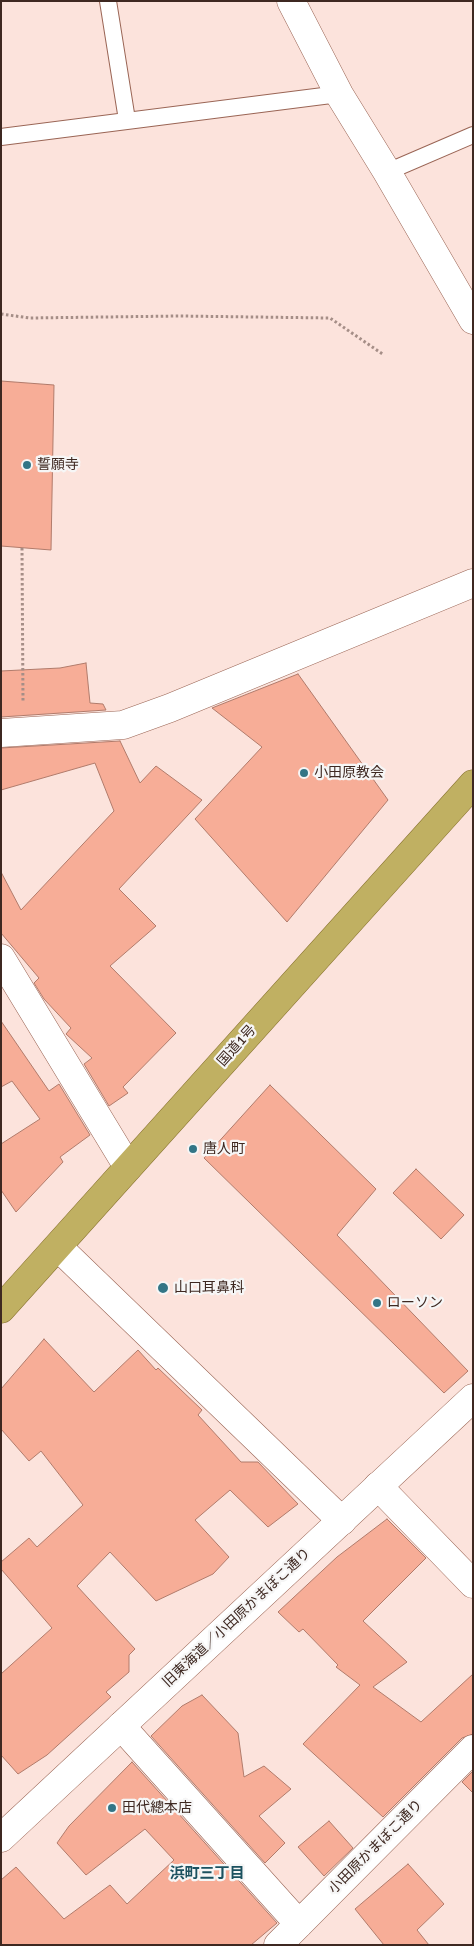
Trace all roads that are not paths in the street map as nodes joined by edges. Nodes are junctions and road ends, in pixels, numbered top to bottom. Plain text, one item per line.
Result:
1 (108, 1) edge
2 (291, 1) edge
3 (339, 94) junction
4 (127, 120) junction
5 (473, 135) edge
6 (1, 137) edge
7 (387, 172) junction
8 (473, 320) edge
9 (473, 583) edge
10 (12, 732) edge
11 (473, 784) edge
12 (1, 958) edge
13 (128, 1167) junction
14 (58, 1247) junction
15 (1, 1309) edge
16 (473, 1398) edge
17 (378, 1486) junction
18 (342, 1521) junction
19 (473, 1584) edge
20 (121, 1726) junction
21 (473, 1749) edge
22 (1, 1838) edge
23 (299, 1924) junction
24 (278, 1945) edge

1 - 4 lane
2 - 3 street
3 - 4 lane
3 - 7 street
4 - 6 lane
5 - 7 lane
7 - 8 street
9 - 10 street
11 - 13 highway, 国道1号
12 - 13 street
13 - 14 highway, 国道1号
14 - 15 highway, 国道1号
14 - 18 street
16 - 17 street, 旧東海道／小田原かまぼこ通り
17 - 18 street, 旧東海道／小田原かまぼこ通り
17 - 19 street
18 - 20 street, 旧東海道／小田原かまぼこ通り
20 - 22 street, 旧東海道／小田原かまぼこ通り
20 - 23 street
21 - 23 street, 小田原かまぼこ通り
23 - 24 street, 小田原かまぼこ通り

